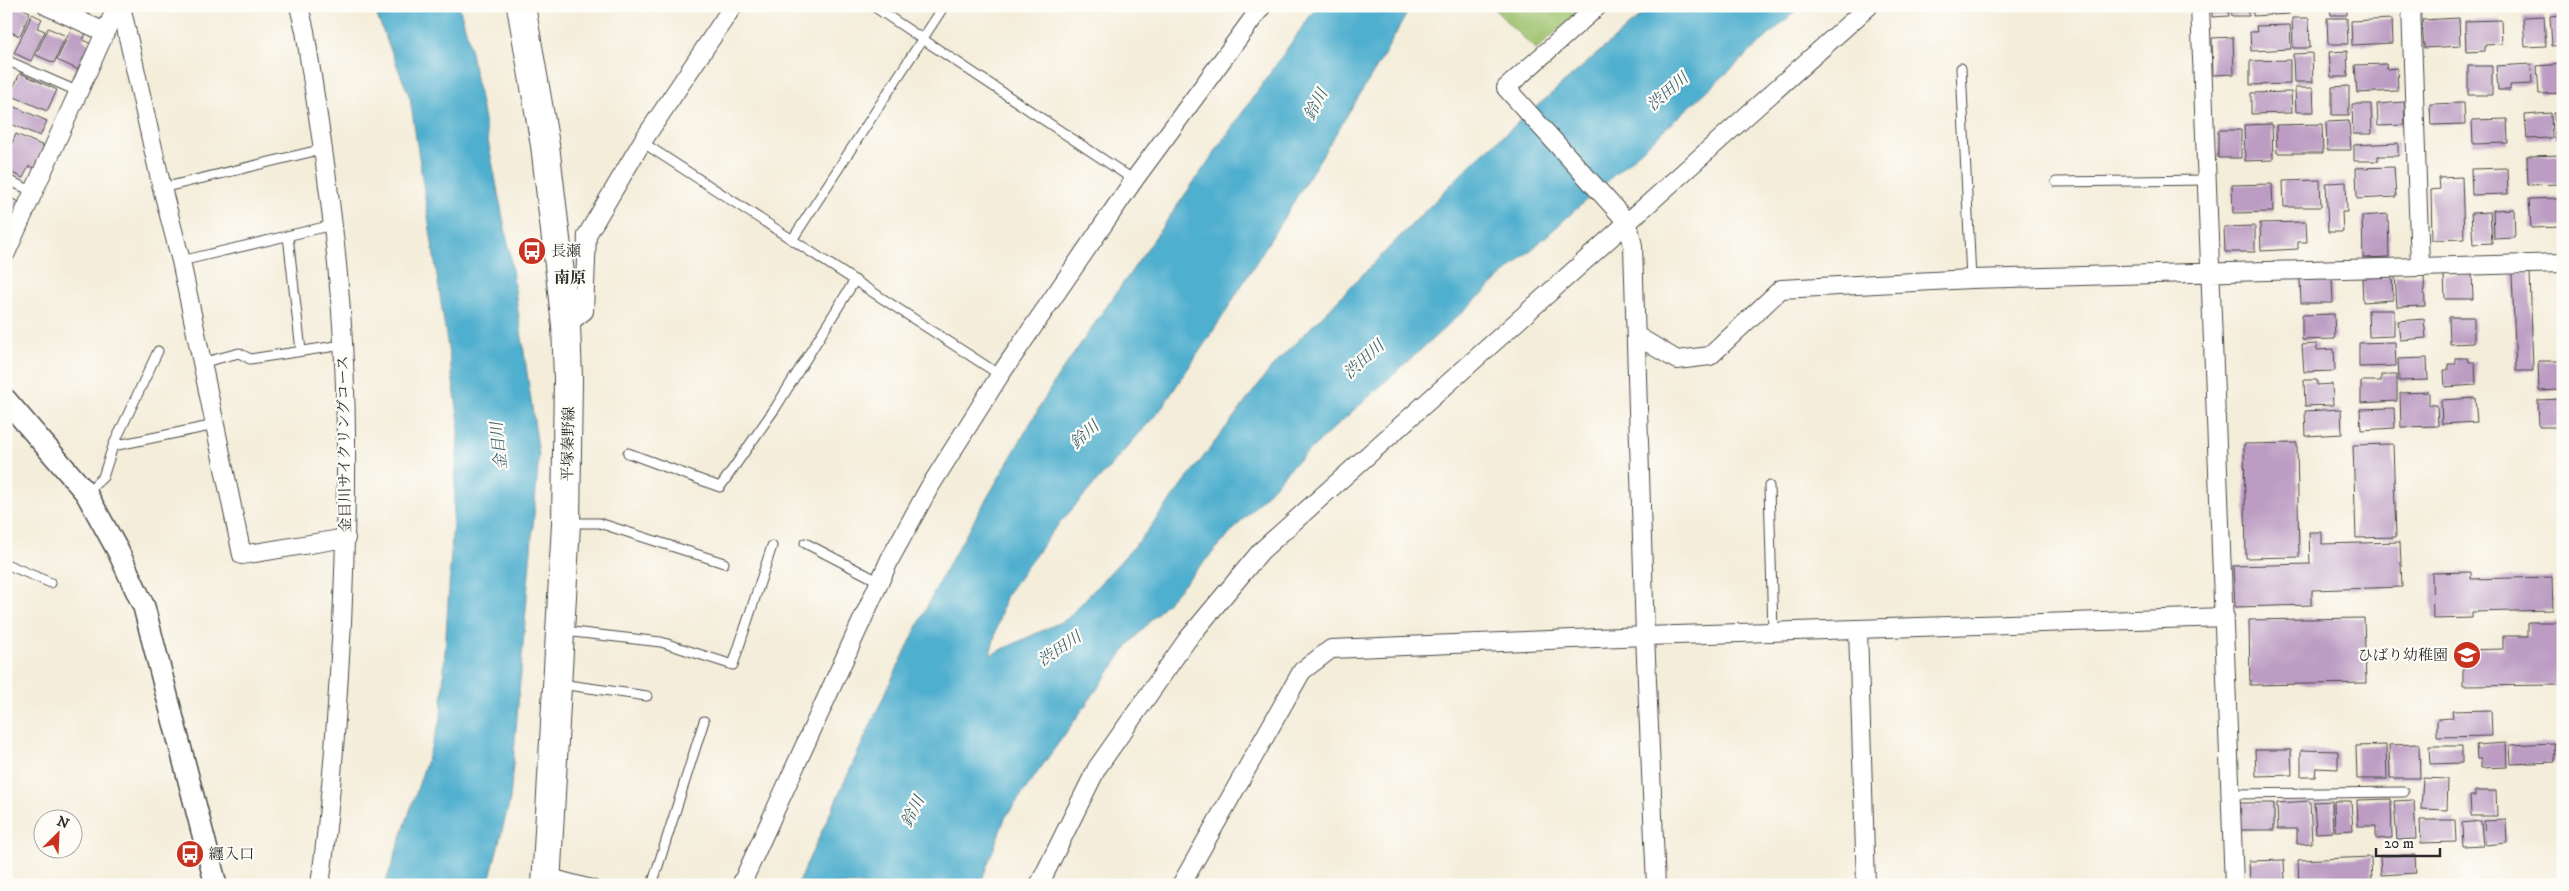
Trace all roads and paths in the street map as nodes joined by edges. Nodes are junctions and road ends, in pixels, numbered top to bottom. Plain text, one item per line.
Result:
1 (47, 6) edge
2 (117, 6) edge
3 (121, 6) edge
4 (299, 6) edge
5 (521, 6) edge
6 (733, 6) edge
7 (872, 6) edge
8 (944, 6) edge
9 (1262, 6) edge
10 (1598, 6) edge
11 (1869, 6) edge
12 (2200, 6) edge
13 (2411, 6) edge
14 (105, 32) junction
15 (922, 39) junction
16 (6, 60) edge
17 (1961, 68) dead end
18 (79, 92) junction
19 (642, 142) junction
20 (323, 149) junction
21 (6, 179) edge
22 (1134, 180) junction
23 (2208, 180) junction
24 (2056, 182) dead end
25 (162, 188) junction
26 (34, 192) junction
27 (1628, 223) junction
28 (332, 225) junction
29 (288, 236) junction
30 (792, 240) junction
31 (6, 253) edge
32 (181, 261) junction
33 (2563, 263) edge
34 (2420, 267) junction
35 (2212, 274) junction
36 (1971, 279) junction
37 (855, 280) junction
38 (566, 325) junction
39 (1637, 336) junction
40 (343, 345) junction
41 (158, 351) dead end
42 (301, 351) junction
43 (201, 363) junction
44 (1000, 376) junction
45 (6, 400) edge
46 (215, 425) junction
47 (114, 446) junction
48 (628, 453) dead end
49 (1769, 486) dead end
50 (86, 493) junction
51 (566, 524) junction
52 (346, 538) junction
53 (806, 543) dead end
54 (772, 546) dead end
55 (724, 563) dead end
56 (6, 564) edge
57 (880, 582) junction
58 (51, 583) dead end
59 (2225, 618) junction
60 (1858, 629) junction
61 (561, 631) junction
62 (1773, 632) junction
63 (1645, 636) junction
64 (558, 683) junction
65 (647, 696) dead end
66 (704, 721) dead end
67 (2404, 792) dead end
68 (2231, 794) junction
69 (546, 878) edge
70 (216, 885) edge
71 (320, 885) edge
72 (594, 885) edge
73 (652, 885) edge
74 (741, 885) edge
75 (1038, 885) edge
76 (1181, 885) edge
77 (1656, 885) edge
78 (1866, 885) edge
79 (2234, 885) edge

1 - 14 street
2 - 14 street
3 - 25 street
4 - 20 street, 金目川サイクリングコース
5 - 38 main road, 平塚秦野線
6 - 19 street
7 - 15 lane
8 - 15 lane
9 - 22 street
10 - 27 street
11 - 27 street
12 - 23 street
13 - 34 street
14 - 18 street
15 - 22 lane
15 - 30 lane
16 - 18 lane
17 - 36 lane
18 - 26 street
19 - 30 lane
19 - 38 street
20 - 25 lane
20 - 28 street, 金目川サイクリングコース
21 - 26 lane
22 - 44 street
23 - 24 lane
23 - 35 street
25 - 32 street
26 - 31 street
27 - 39 street
27 - 75 street
28 - 29 lane
28 - 40 street, 金目川サイクリングコース
29 - 32 lane
29 - 42 lane
30 - 37 lane
32 - 43 street
33 - 34 street
34 - 35 street
35 - 36 street
35 - 59 street
36 - 39 street
37 - 44 lane
37 - 48 lane
38 - 51 main road, 平塚秦野線
39 - 63 street
40 - 42 lane
40 - 52 street, 金目川サイクリングコース
41 - 47 lane
42 - 43 lane
43 - 46 street
44 - 57 street
45 - 50 street
46 - 47 lane
46 - 52 street
47 - 50 lane
49 - 62 lane
50 - 70 street
51 - 55 lane
51 - 61 main road, 平塚秦野線
52 - 71 street, 金目川サイクリングコース
53 - 57 lane
54 - 61 lane
56 - 58 lane
57 - 74 street
59 - 60 street
59 - 68 street
60 - 62 street
60 - 78 street
61 - 64 main road, 平塚秦野線
62 - 63 street
63 - 76 street
63 - 77 street
64 - 65 lane
64 - 69 main road, 平塚秦野線
66 - 73 lane
67 - 68 lane
68 - 79 street
69 - 72 lane

